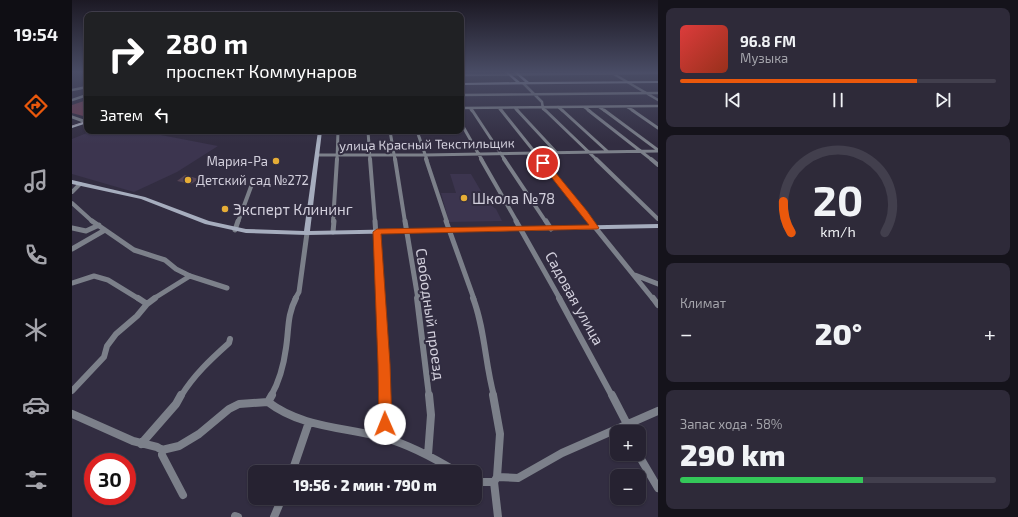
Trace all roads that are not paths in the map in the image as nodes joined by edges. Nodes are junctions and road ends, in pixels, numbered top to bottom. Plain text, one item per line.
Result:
1 (84, 96) edge
2 (537, 96) edge
3 (72, 100) edge
4 (626, 106) junction
5 (658, 106) edge
6 (543, 107) junction
7 (558, 107) junction
8 (584, 107) junction
9 (599, 107) junction
10 (464, 108) edge
11 (470, 108) junction
12 (499, 108) junction
13 (515, 108) junction
14 (72, 117) edge
15 (84, 120) edge
16 (84, 122) edge
17 (72, 126) edge
18 (464, 128) edge
19 (658, 128) edge
20 (320, 134) edge
21 (338, 134) edge
22 (368, 134) edge
23 (390, 134) edge
24 (418, 134) edge
25 (658, 150) edge
26 (607, 151) junction
27 (640, 151) junction
28 (556, 152) junction
29 (586, 152) junction
30 (500, 153) junction
31 (535, 153) junction
32 (479, 154) junction
33 (317, 155) junction
34 (338, 155) junction
35 (371, 155) junction
36 (392, 155) junction
37 (425, 155) junction
38 (658, 165) edge
39 (72, 182) edge
40 (80, 184) junction
41 (252, 184) dead end
42 (72, 192) edge
43 (72, 203) edge
44 (658, 219) edge
45 (99, 225) junction
46 (658, 226) edge
47 (72, 228) edge
48 (551, 228) junction
49 (594, 228) junction
50 (521, 229) junction
51 (105, 230) junction
52 (234, 230) junction
53 (450, 230) junction
54 (405, 231) junction
55 (333, 232) junction
56 (377, 232) junction
57 (307, 233) junction
58 (72, 249) edge
59 (634, 275) junction
60 (190, 276) junction
61 (72, 283) edge
62 (658, 284) edge
63 (227, 288) dead end
64 (147, 304) junction
65 (658, 305) edge
66 (230, 339) dead end
67 (72, 391) edge
68 (268, 402) junction
69 (658, 411) edge
70 (72, 414) edge
71 (309, 422) junction
72 (623, 425) edge
73 (631, 425) edge
74 (610, 434) edge
75 (386, 438) junction
76 (141, 444) junction
77 (162, 450) junction
78 (428, 455) junction
79 (642, 461) edge
80 (294, 465) edge
81 (445, 465) edge
82 (496, 480) junction
83 (482, 482) edge
84 (658, 488) edge
85 (183, 495) dead end
86 (279, 505) edge
87 (274, 517) edge
88 (498, 517) edge

1 - 3 street
2 - 6 street
4 - 5 street
4 - 9 street
4 - 19 street
6 - 7 street
6 - 13 street
6 - 29 street
7 - 8 street
7 - 26 street
8 - 9 street
8 - 27 street
9 - 25 street
10 - 11 street
11 - 12 street
11 - 30 street
12 - 13 street
12 - 31 street
13 - 28 street
14 - 15 street
16 - 17 street
18 - 32 street, Садовая улица
20 - 33 street
21 - 34 street
22 - 35 street
23 - 36 street, Свободный проезд
24 - 37 street
25 - 27 street, улица Красный Текстильщик
26 - 27 street, улица Красный Текстильщик
26 - 29 street, улица Красный Текстильщик
27 - 38 street
28 - 29 street, улица Красный Текстильщик
28 - 31 street, улица Красный Текстильщик
29 - 44 street
30 - 31 street, улица Красный Текстильщик
30 - 32 street, улица Красный Текстильщик
30 - 48 street
31 - 49 street
32 - 37 street, улица Красный Текстильщик
32 - 50 street, Садовая улица
33 - 34 street, улица Красный Текстильщик
33 - 57 street
34 - 35 street, улица Красный Текстильщик
34 - 55 street
35 - 36 street, улица Красный Текстильщик
35 - 56 street
36 - 37 street, улица Красный Текстильщик
36 - 54 street, Свободный проезд
37 - 53 street
39 - 40 street
40 - 42 street
40 - 52 street
41 - 52 street
43 - 45 street
45 - 47 street
45 - 51 street
46 - 49 street
48 - 49 street
48 - 50 street
49 - 59 street
50 - 53 street
50 - 72 street, Садовая улица
51 - 58 street
51 - 60 street
52 - 57 street
53 - 54 street
53 - 82 street
54 - 56 street
54 - 78 street, Свободный проезд
55 - 56 street
55 - 57 street
56 - 75 street
57 - 68 street
59 - 62 street
59 - 65 street
60 - 63 street
60 - 64 street
61 - 64 street
64 - 67 street
66 - 76 street
68 - 71 street
68 - 77 street
69 - 73 street
70 - 76 street
71 - 75 street
71 - 80 street
74 - 82 street
75 - 78 street
76 - 77 street
77 - 85 street
78 - 81 street
79 - 84 street
82 - 83 street
82 - 88 street
86 - 87 street

